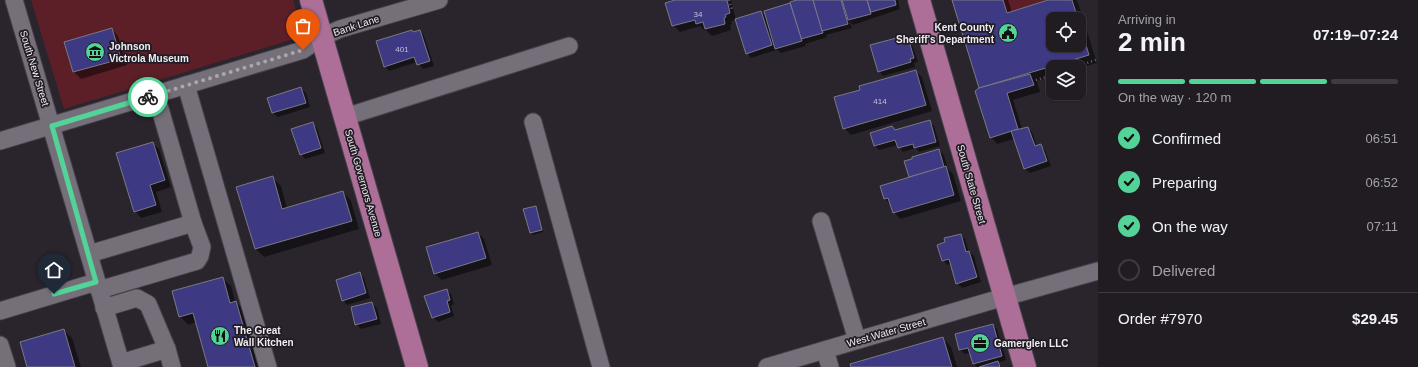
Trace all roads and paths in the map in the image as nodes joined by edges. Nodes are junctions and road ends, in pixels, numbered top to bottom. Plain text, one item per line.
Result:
1 (14, 0) edge
2 (311, 0) edge
3 (439, 0) edge
4 (729, 0) edge
5 (919, 0) edge
6 (732, 9) dead end
7 (322, 37) junction
8 (569, 46) dead end
9 (1098, 59) edge
10 (1086, 63) edge
11 (1046, 77) edge
12 (1036, 80) dead end
13 (186, 86) junction
14 (156, 95) junction
15 (345, 117) junction
16 (533, 122) dead end
17 (52, 126) junction
18 (0, 141) edge
19 (821, 221) dead end
20 (194, 223) junction
21 (88, 254) junction
22 (1098, 271) edge
23 (97, 286) junction
24 (1004, 297) junction
25 (104, 308) junction
26 (0, 311) edge
27 (857, 340) junction
28 (0, 345) edge
29 (167, 349) junction
30 (825, 350) junction
31 (121, 365) edge
32 (6, 367) edge
33 (172, 367) edge
34 (268, 367) edge
35 (417, 367) edge
36 (601, 367) edge
37 (767, 367) edge
38 (830, 367) edge
39 (1025, 367) edge

1 - 17 street, South New Street
2 - 7 main road, South Governors Avenue
3 - 7 street, Bank Lane
4 - 6 path
5 - 24 main road, South State Street
7 - 13 street, Bank Lane
7 - 15 main road, South Governors Avenue
8 - 15 street
9 - 10 path
11 - 12 path
13 - 14 street, Bank Lane
13 - 34 street
14 - 17 street, Bank Lane
14 - 20 street
15 - 35 main road, South Governors Avenue
16 - 36 street
17 - 18 street, Bank Lane
17 - 21 street, South New Street
19 - 27 street
20 - 21 street
20 - 23 street
21 - 23 street, South New Street
22 - 24 street, West Water Street
23 - 25 street, South New Street
23 - 26 street
24 - 27 street, West Water Street
24 - 39 main road, South State Street
25 - 29 street
25 - 31 street, South New Street
27 - 30 street, West Water Street
28 - 32 street
29 - 31 street
29 - 33 street
30 - 37 street, West Water Street
30 - 38 street

